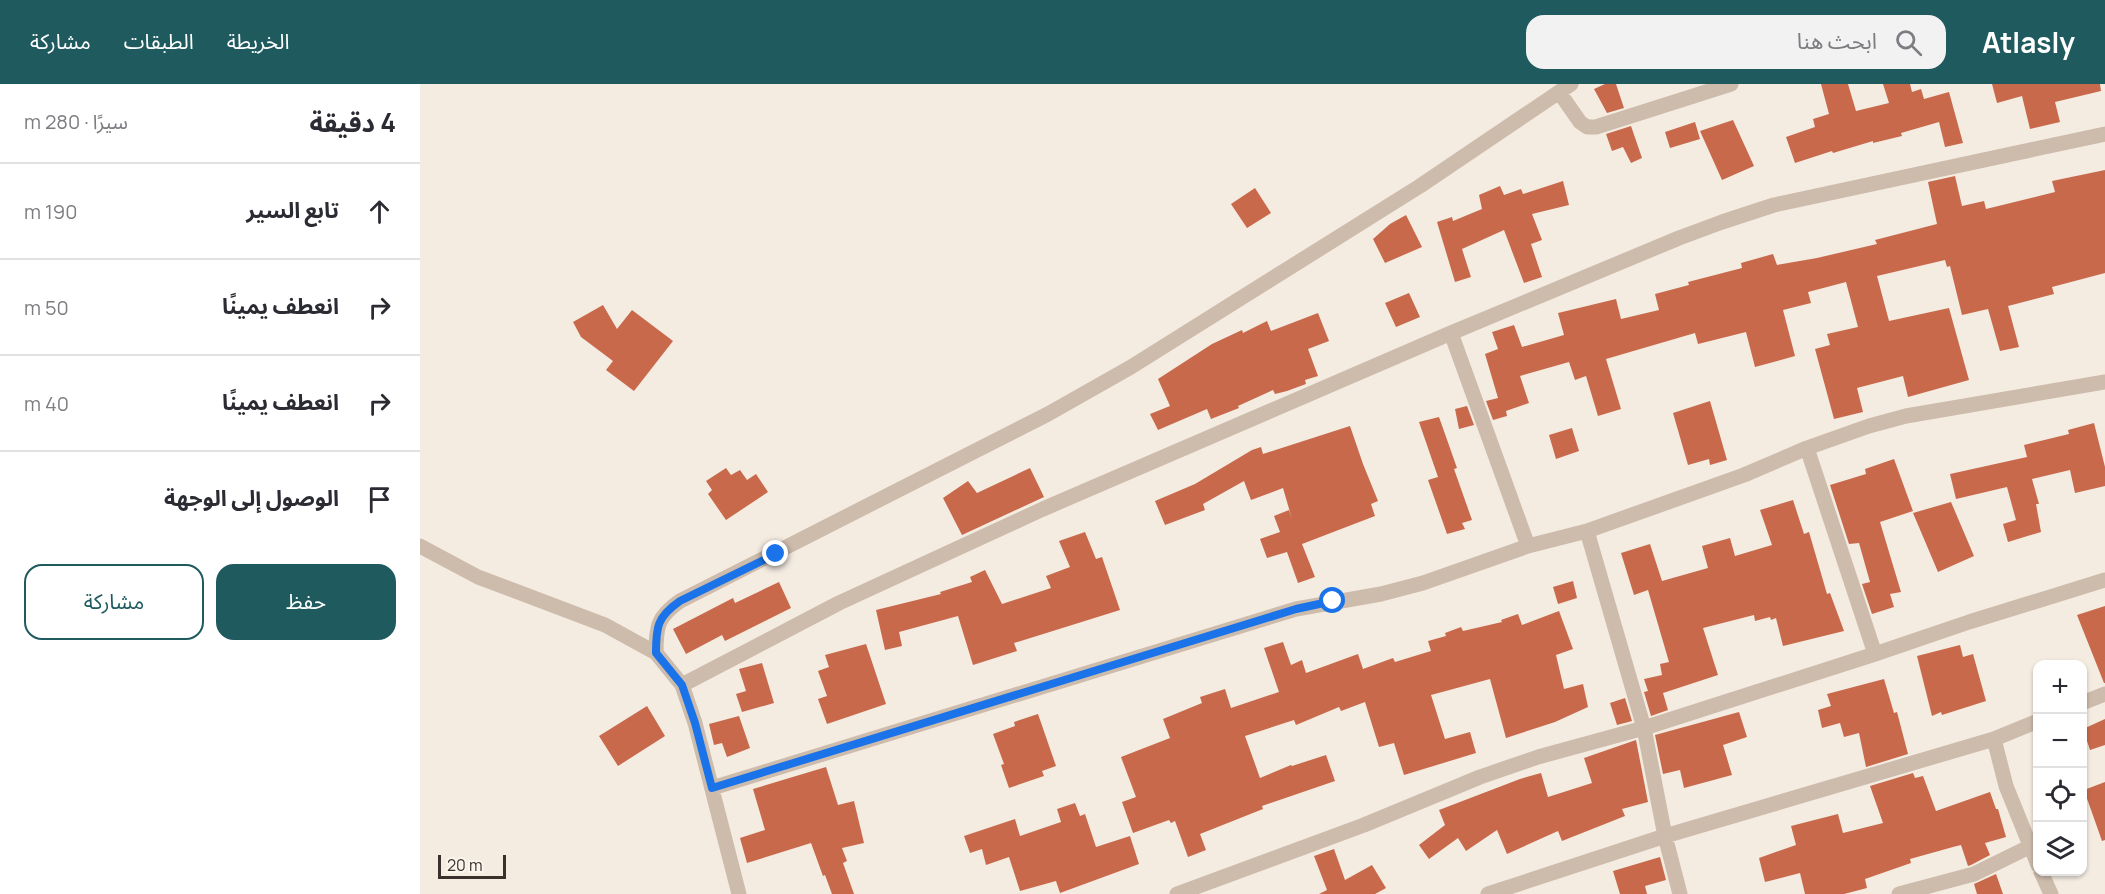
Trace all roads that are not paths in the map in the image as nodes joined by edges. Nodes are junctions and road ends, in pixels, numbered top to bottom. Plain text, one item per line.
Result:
1 (1731, 84) edge
2 (1565, 88) edge
3 (2105, 134) edge
4 (1451, 333) junction
5 (2105, 382) edge
6 (1807, 448) junction
7 (1587, 531) junction
8 (420, 546) edge
9 (1528, 546) junction
10 (2105, 580) edge
11 (656, 653) junction
12 (1875, 654) junction
13 (682, 685) junction
14 (2105, 694) edge
15 (2087, 701) edge
16 (2033, 723) edge
17 (1644, 728) junction
18 (1994, 739) junction
19 (712, 788) junction
20 (1665, 836) junction
21 (2029, 847) junction
22 (2033, 856) edge
23 (2043, 876) edge
24 (739, 894) edge
25 (1177, 894) edge
26 (1488, 894) edge
27 (1680, 894) edge
28 (1899, 894) edge
29 (2051, 894) edge

1 - 2 street
2 - 11 street
3 - 4 street
4 - 9 street
4 - 13 street
5 - 6 street
6 - 7 street
6 - 12 street
7 - 9 street
7 - 17 street
8 - 11 street
9 - 19 street
10 - 12 street
11 - 13 street
12 - 17 street
13 - 19 street
14 - 15 street
16 - 18 street
17 - 20 street
17 - 25 street
18 - 20 street
18 - 21 street
19 - 24 street
20 - 26 street
20 - 27 street
21 - 22 street
21 - 28 street
23 - 29 street

